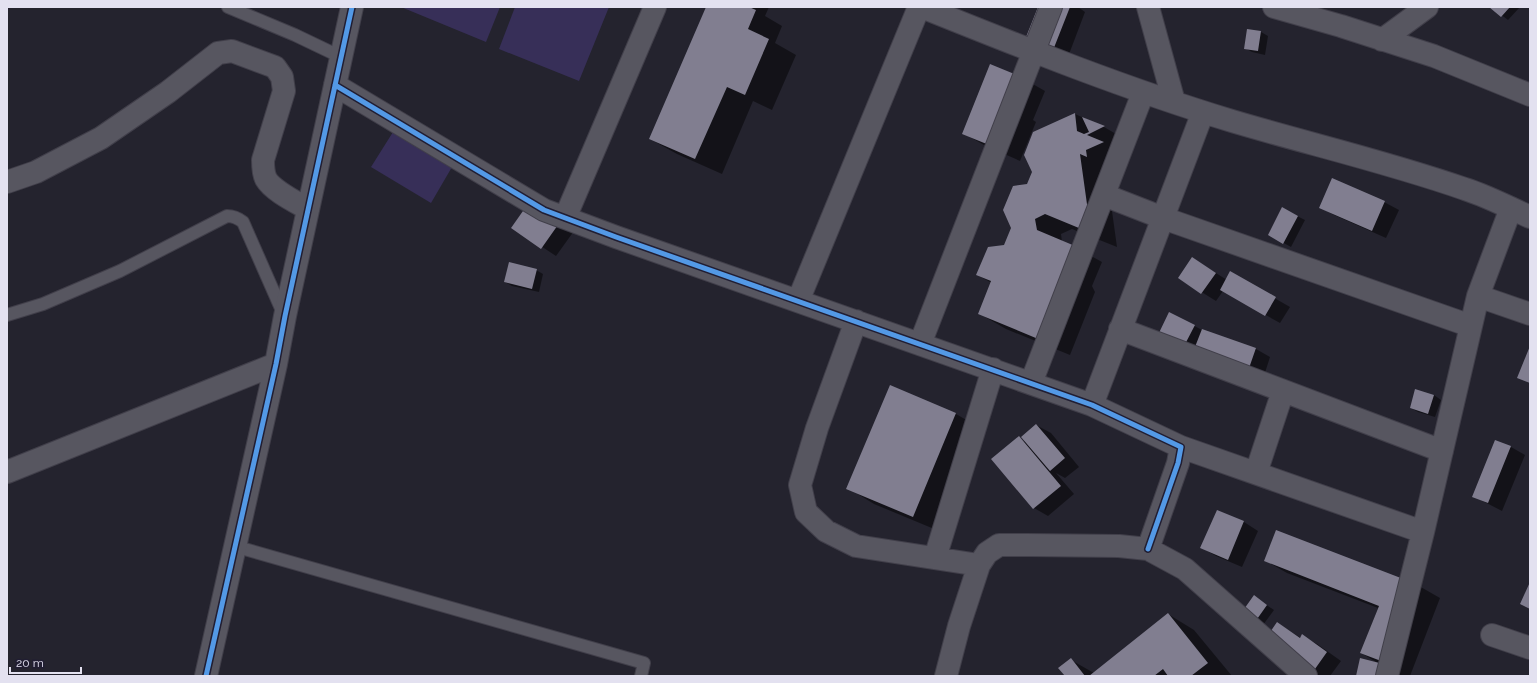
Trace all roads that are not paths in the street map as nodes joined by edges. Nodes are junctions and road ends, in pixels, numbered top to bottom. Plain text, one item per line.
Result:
1 (228, 7) edge
2 (352, 7) edge
3 (655, 7) edge
4 (919, 7) edge
5 (922, 7) edge
6 (1051, 7) edge
7 (1148, 7) edge
8 (1274, 7) edge
9 (1427, 7) edge
10 (1338, 16) edge
11 (1382, 40) junction
12 (1034, 52) junction
13 (341, 57) junction
14 (335, 85) junction
15 (1143, 93) junction
16 (1530, 95) edge
17 (1174, 102) junction
18 (1203, 112) junction
19 (7, 182) edge
20 (1104, 195) junction
21 (308, 209) junction
22 (1521, 212) edge
23 (565, 218) junction
24 (1163, 218) junction
25 (1478, 296) junction
26 (798, 301) junction
27 (1530, 314) edge
28 (7, 315) edge
29 (284, 316) junction
30 (856, 321) junction
31 (1471, 326) junction
32 (1120, 329) junction
33 (920, 344) junction
34 (276, 364) junction
35 (993, 369) junction
36 (1031, 383) junction
37 (1283, 391) junction
38 (1092, 405) junction
39 (1181, 447) junction
40 (1442, 451) junction
41 (7, 472) edge
42 (1256, 473) junction
43 (1423, 532) junction
44 (234, 546) junction
45 (1148, 549) junction
46 (935, 558) junction
47 (979, 565) junction
48 (1492, 635) dead end
49 (1530, 648) edge
50 (206, 676) edge
51 (641, 676) edge
52 (946, 676) edge
53 (1306, 676) edge
54 (1387, 676) edge

1 - 13 lane
2 - 13 street
3 - 23 street
4 - 26 street
5 - 12 street
6 - 12 street
7 - 17 street
8 - 10 street
9 - 11 street
10 - 11 street
11 - 16 street
12 - 15 street
12 - 33 street
13 - 14 street
14 - 21 street
14 - 23 street
15 - 17 street
15 - 20 street
17 - 18 street
18 - 22 street
18 - 24 street
19 - 21 street
20 - 24 street
20 - 36 street
21 - 29 street
22 - 25 street
23 - 26 street
24 - 31 street
24 - 32 street
25 - 27 street
25 - 31 street
26 - 30 street
28 - 29 lane
29 - 34 street
30 - 33 street
30 - 46 street
31 - 40 street
32 - 37 street
32 - 38 street
33 - 35 street
34 - 41 street
34 - 44 street
35 - 36 street
35 - 46 street
36 - 38 street
37 - 40 street
37 - 42 street
38 - 39 street
39 - 42 street
39 - 45 street
40 - 43 street
42 - 43 street
43 - 54 street
44 - 50 street
44 - 51 lane
45 - 47 street
45 - 53 street
46 - 47 street
47 - 52 street
48 - 49 street

